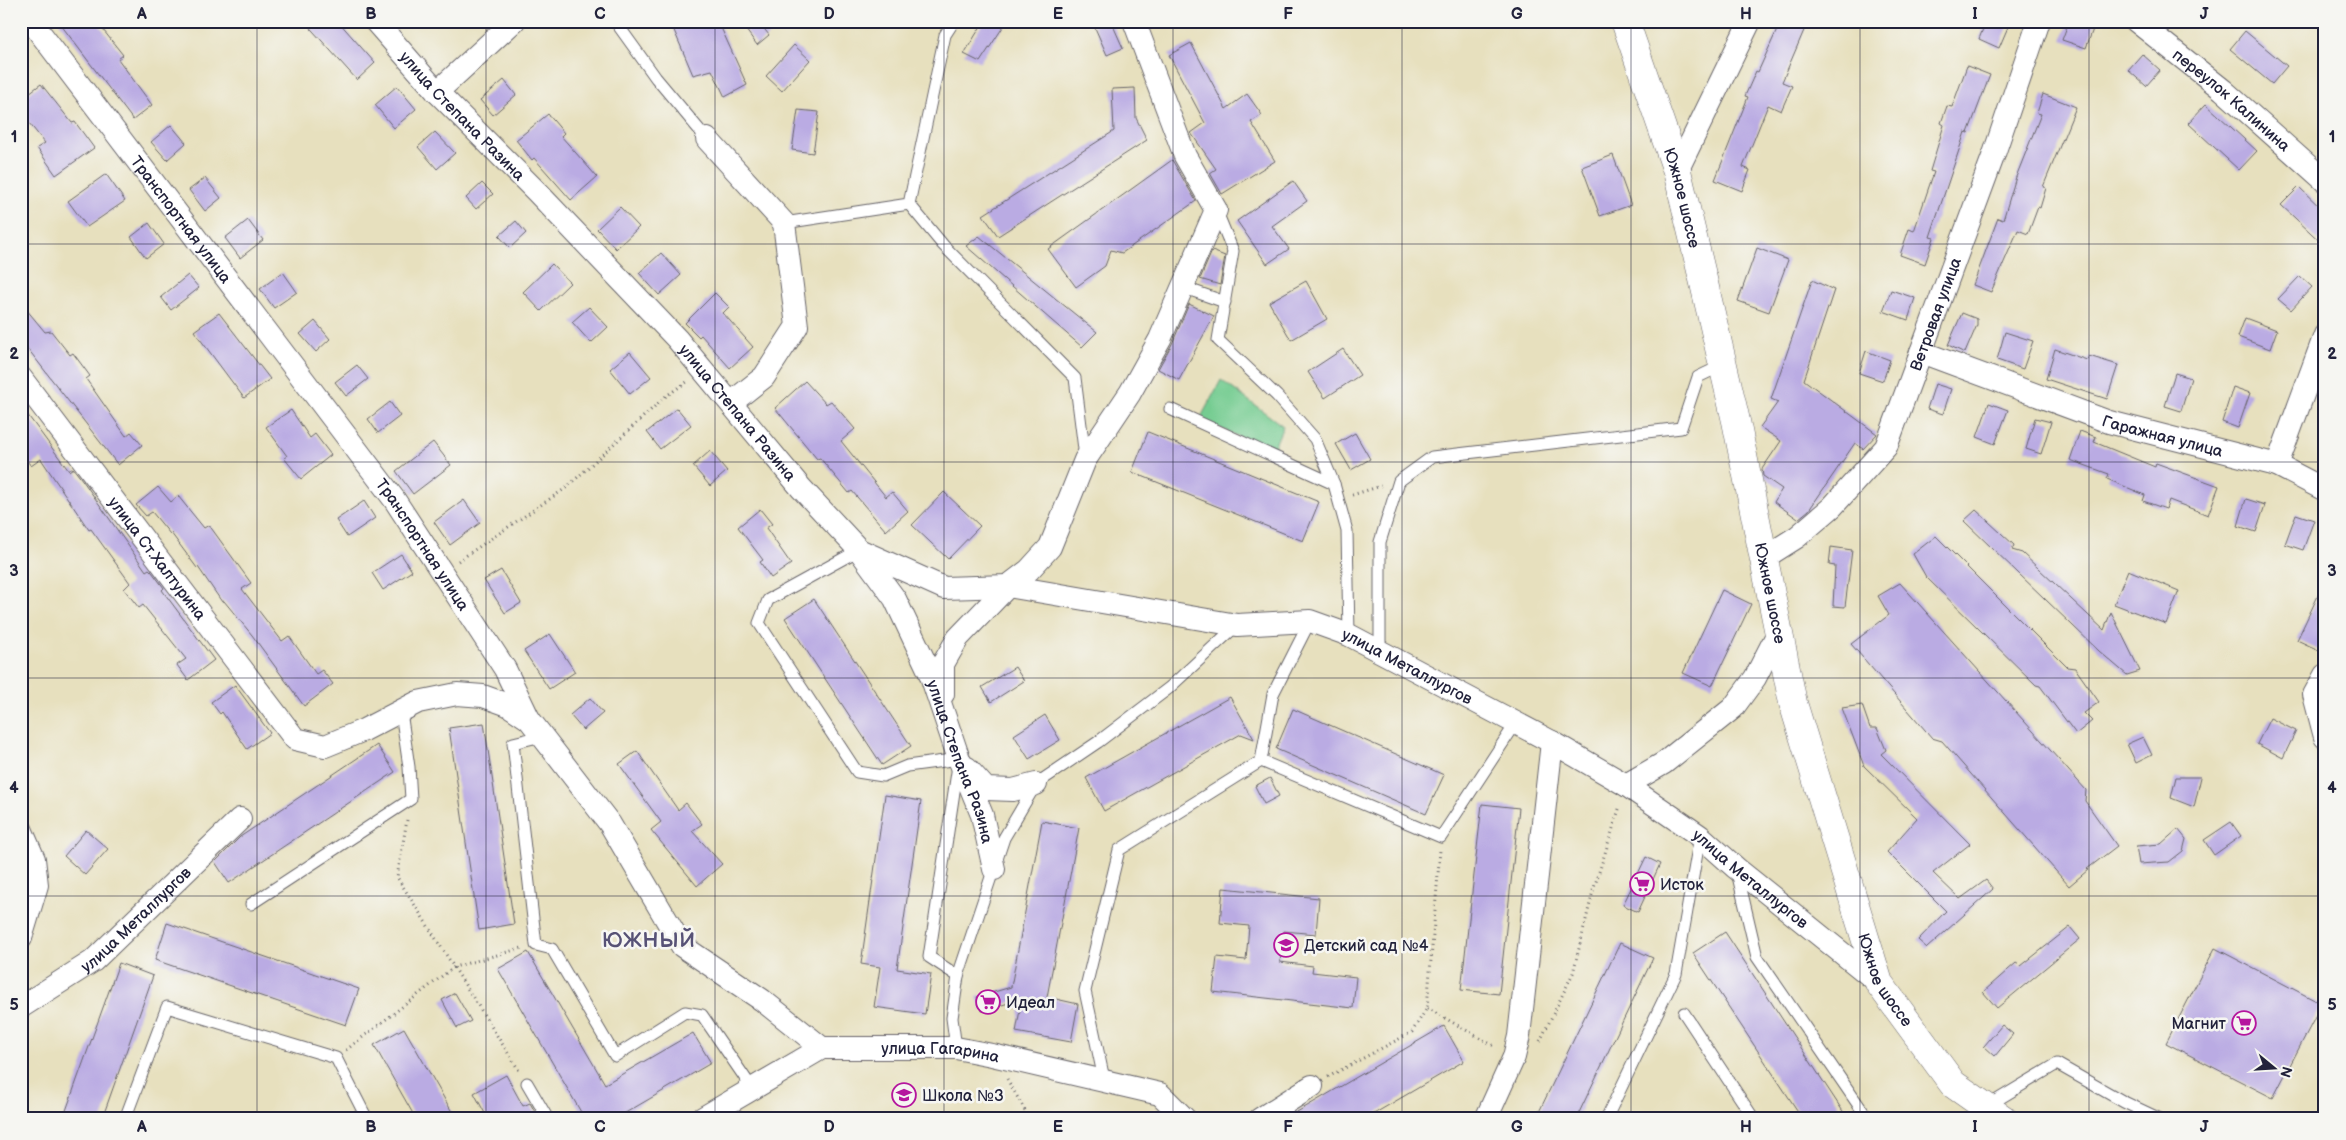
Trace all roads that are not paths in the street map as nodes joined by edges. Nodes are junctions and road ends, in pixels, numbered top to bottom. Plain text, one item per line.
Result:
1 (31, 21) edge
2 (375, 21) edge
3 (514, 21) edge
4 (615, 21) edge
5 (954, 21) edge
6 (1134, 21) edge
7 (1625, 21) edge
8 (1750, 21) edge
9 (2039, 21) edge
10 (2136, 21) edge
11 (437, 92) junction
12 (707, 139) joint
13 (1677, 171) junction
14 (2325, 181) edge
15 (909, 204) junction
16 (1216, 210) junction
17 (784, 223) junction
18 (1182, 287) junction
19 (1225, 302) junction
20 (2325, 335) edge
21 (1922, 352) junction
22 (1723, 365) junction
23 (21, 378) edge
24 (731, 403) junction
25 (1170, 410) dead end
26 (1085, 460) junction
27 (2278, 465) junction
28 (1334, 484) junction
29 (2325, 490) edge
30 (858, 550) junction
31 (1762, 559) junction
32 (1008, 586) junction
33 (1310, 621) junction
34 (1237, 625) junction
35 (1779, 631) junction
36 (1349, 635) junction
37 (1380, 651) junction
38 (2325, 675) edge
39 (401, 712) junction
40 (943, 712) junction
41 (1516, 724) junction
42 (536, 727) junction
43 (2325, 737) edge
44 (1552, 742) junction
45 (959, 759) junction
46 (1261, 761) junction
47 (1036, 784) junction
48 (1626, 785) junction
49 (240, 819) dead end
50 (21, 829) edge
51 (1700, 836) junction
52 (1736, 868) junction
53 (994, 869) junction
54 (250, 904) dead end
55 (21, 938) edge
56 (958, 976) junction
57 (1879, 983) junction
58 (21, 1007) edge
59 (1684, 1013) dead end
60 (822, 1048) junction
61 (956, 1048) junction
62 (1104, 1079) junction
63 (527, 1083) road end
64 (1312, 1086) road end
65 (752, 1088) junction
66 (1994, 1113) edge
67 (125, 1119) edge
68 (367, 1119) edge
69 (548, 1119) edge
70 (701, 1119) edge
71 (1185, 1119) edge
72 (1260, 1119) edge
73 (1486, 1119) edge
74 (1606, 1119) edge
75 (1754, 1119) edge
76 (1868, 1119) edge
77 (2160, 1119) edge

1 - 42 street, Транспортная улица
2 - 11 street, улица Степана Разина
3 - 11 street
4 - 12 lane
5 - 15 lane
6 - 16 street
7 - 13 street, Южное шоссе
8 - 13 street
9 - 21 street, Ветровая улица
10 - 14 street, переулок Калинина
11 - 24 street, улица Степана Разина
12 - 17 street
13 - 22 street, Южное шоссе
15 - 17 lane
15 - 26 lane
16 - 18 street
16 - 19 lane
17 - 24 street
18 - 19 lane
18 - 26 street
19 - 28 lane
20 - 27 street
21 - 27 street, Гаражная улица
21 - 31 street, Ветровая улица
22 - 31 street, Южное шоссе
22 - 37 lane
23 - 39 street, улица Ст.Халтурина
24 - 30 street, улица Степана Разина
25 - 28 lane
26 - 32 street
27 - 29 street, Гаражная улица
28 - 36 lane
30 - 32 street, улица Металлургов
30 - 40 street, улица Степана Разина
30 - 45 lane
31 - 35 street, Южное шоссе
32 - 34 street, улица Металлургов
32 - 40 street
33 - 34 street, улица Металлургов
33 - 36 street, улица Металлургов
33 - 46 lane
34 - 47 lane
35 - 48 street
35 - 57 street, Южное шоссе
36 - 37 street, улица Металлургов
37 - 41 street, улица Металлургов
38 - 43 street
39 - 42 street
39 - 54 lane
40 - 45 street, улица Степана Разина
41 - 44 street, улица Металлургов
41 - 46 lane
42 - 60 street, Транспортная улица
42 - 65 lane
44 - 48 street, улица Металлургов
44 - 73 street
45 - 47 street
45 - 53 street, улица Степана Разина
45 - 56 lane
46 - 62 lane
47 - 53 lane
48 - 51 street, улица Металлургов
49 - 58 street, улица Металлургов
50 - 55 street
51 - 52 street, улица Металлургов
51 - 74 lane
52 - 57 street, улица Металлургов
52 - 76 lane
53 - 56 lane
56 - 61 lane
57 - 66 street, Южное шоссе
59 - 75 lane
60 - 61 street, улица Гагарина
60 - 65 street, улица Гагарина
61 - 62 street, улица Гагарина
62 - 71 street, улица Гагарина
63 - 69 lane
64 - 72 street
65 - 70 street, улица Гагарина
66 - 77 lane
67 - 68 lane

